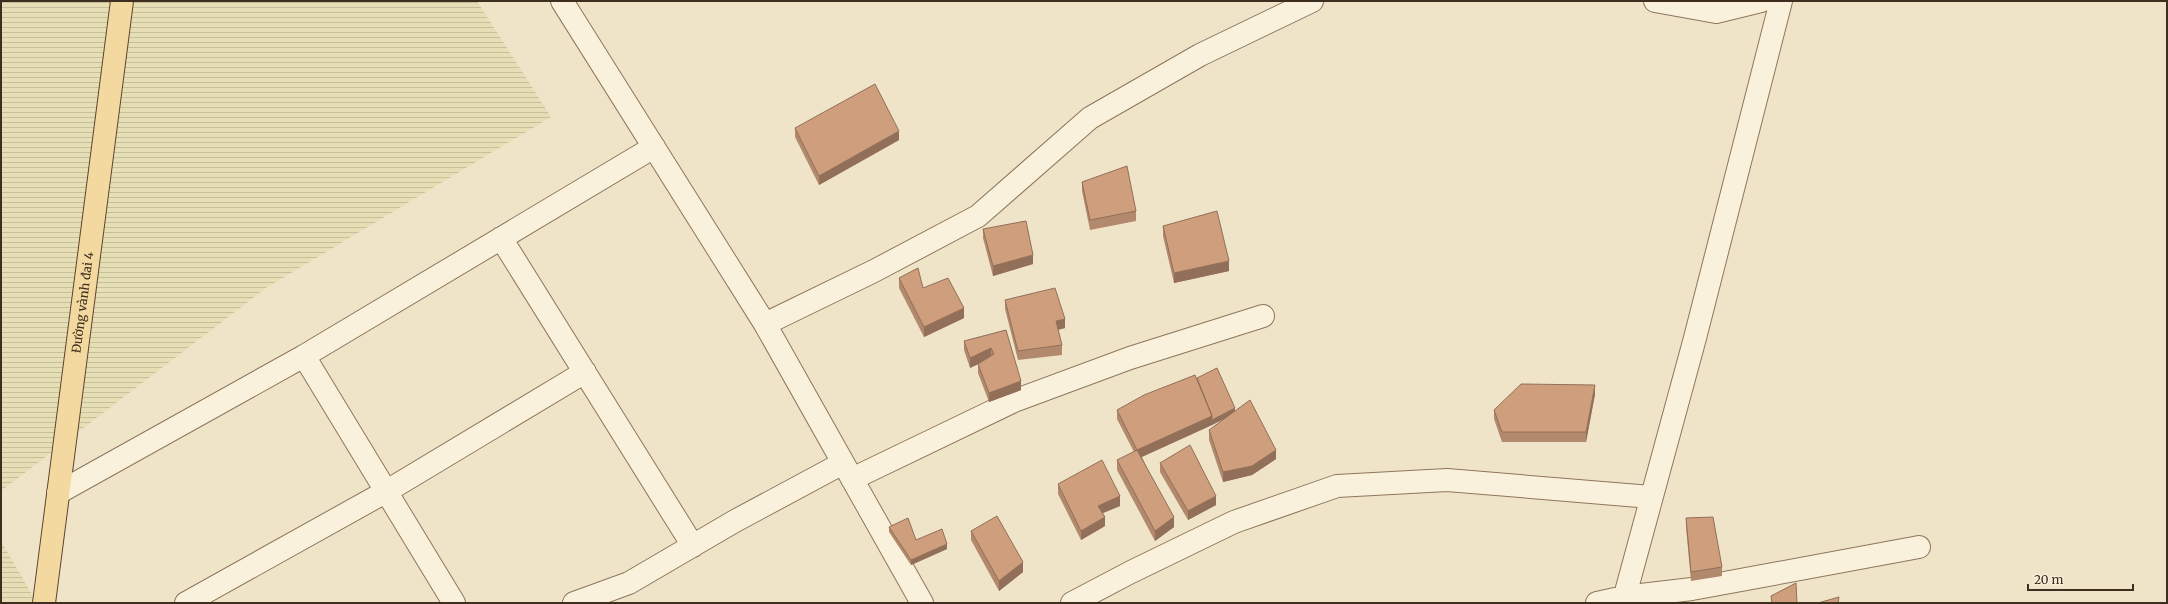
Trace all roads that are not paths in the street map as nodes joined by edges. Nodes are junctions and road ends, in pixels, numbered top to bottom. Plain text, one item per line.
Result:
1 (122, 1) edge
2 (562, 1) edge
3 (1312, 1) edge
4 (1655, 1) edge
5 (1761, 1) edge
6 (1781, 1) edge
7 (654, 147) junction
8 (502, 238) junction
9 (1262, 316) dead end
10 (765, 324) junction
11 (304, 356) junction
12 (585, 372) junction
13 (848, 471) junction
14 (387, 490) junction
15 (58, 493) junction
16 (1651, 496) junction
17 (693, 546) junction
18 (1919, 547) dead end
19 (1623, 600) edge
20 (44, 603) edge
21 (186, 603) edge
22 (454, 603) edge
23 (574, 603) edge
24 (922, 603) edge
25 (1072, 603) edge
26 (1597, 603) edge

1 - 15 main road, Đường vành đai 4
2 - 7 street
3 - 10 street
4 - 5 street
6 - 16 street
7 - 8 street
7 - 10 street
8 - 11 street
8 - 12 street
9 - 13 street
10 - 13 street
11 - 14 street
11 - 15 street
12 - 14 street
12 - 17 street
13 - 17 street
13 - 24 street
14 - 21 street
14 - 22 street
15 - 20 main road, Đường vành đai 4
16 - 19 street
16 - 25 street
17 - 23 street
18 - 19 street
19 - 26 street

